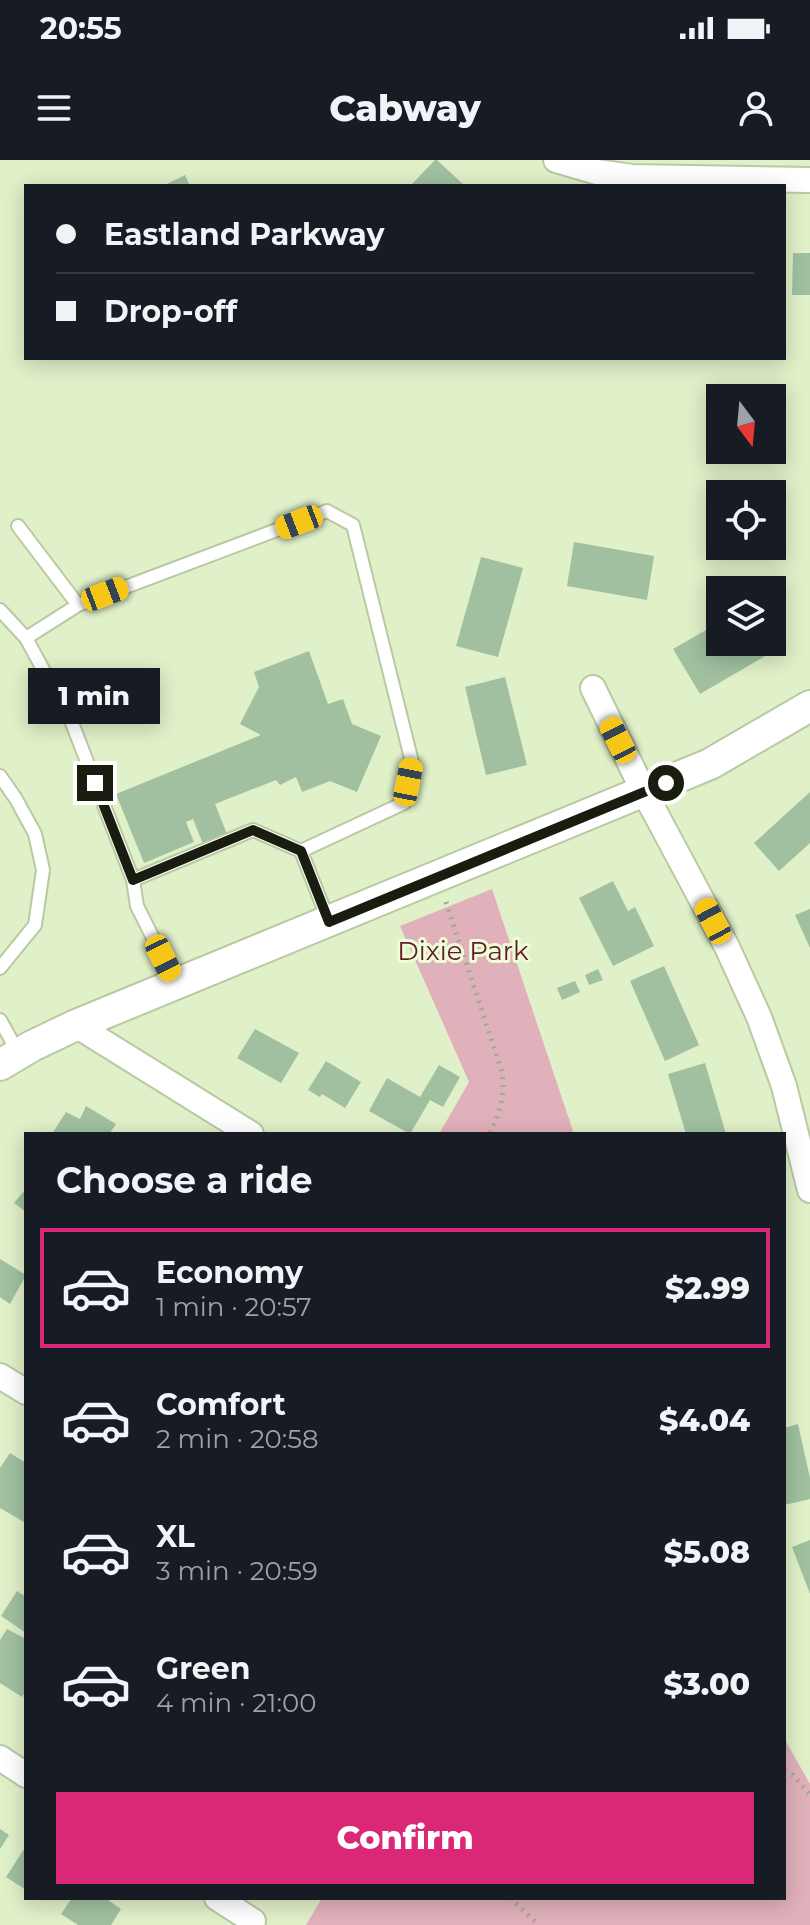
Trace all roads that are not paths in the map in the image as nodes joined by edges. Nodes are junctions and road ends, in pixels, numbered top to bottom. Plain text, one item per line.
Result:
1 (556, 160) edge
2 (810, 180) edge
3 (18, 526) dead end
4 (78, 605) junction
5 (0, 610) edge
6 (26, 638) junction
7 (593, 688) dead end
8 (810, 706) edge
9 (0, 776) edge
10 (644, 792) junction
11 (301, 851) junction
12 (133, 880) junction
13 (329, 922) junction
14 (0, 968) edge
15 (176, 984) junction
16 (0, 1020) edge
17 (76, 1025) junction
18 (9, 1060) edge
19 (248, 1132) edge
20 (810, 1190) edge
21 (0, 1376) edge
22 (24, 1391) edge
23 (0, 1758) edge
24 (24, 1774) edge
25 (220, 1900) edge
26 (253, 1921) dead end

1 - 2 street
3 - 4 lane
4 - 6 lane
4 - 11 lane
5 - 6 lane
6 - 12 lane
7 - 10 street
8 - 10 street
9 - 14 lane
10 - 13 street
10 - 20 street
11 - 12 lane
11 - 13 lane
12 - 15 lane
13 - 15 street
15 - 17 street
16 - 18 lane
17 - 18 street
17 - 19 street
21 - 22 street
23 - 24 street
25 - 26 street

